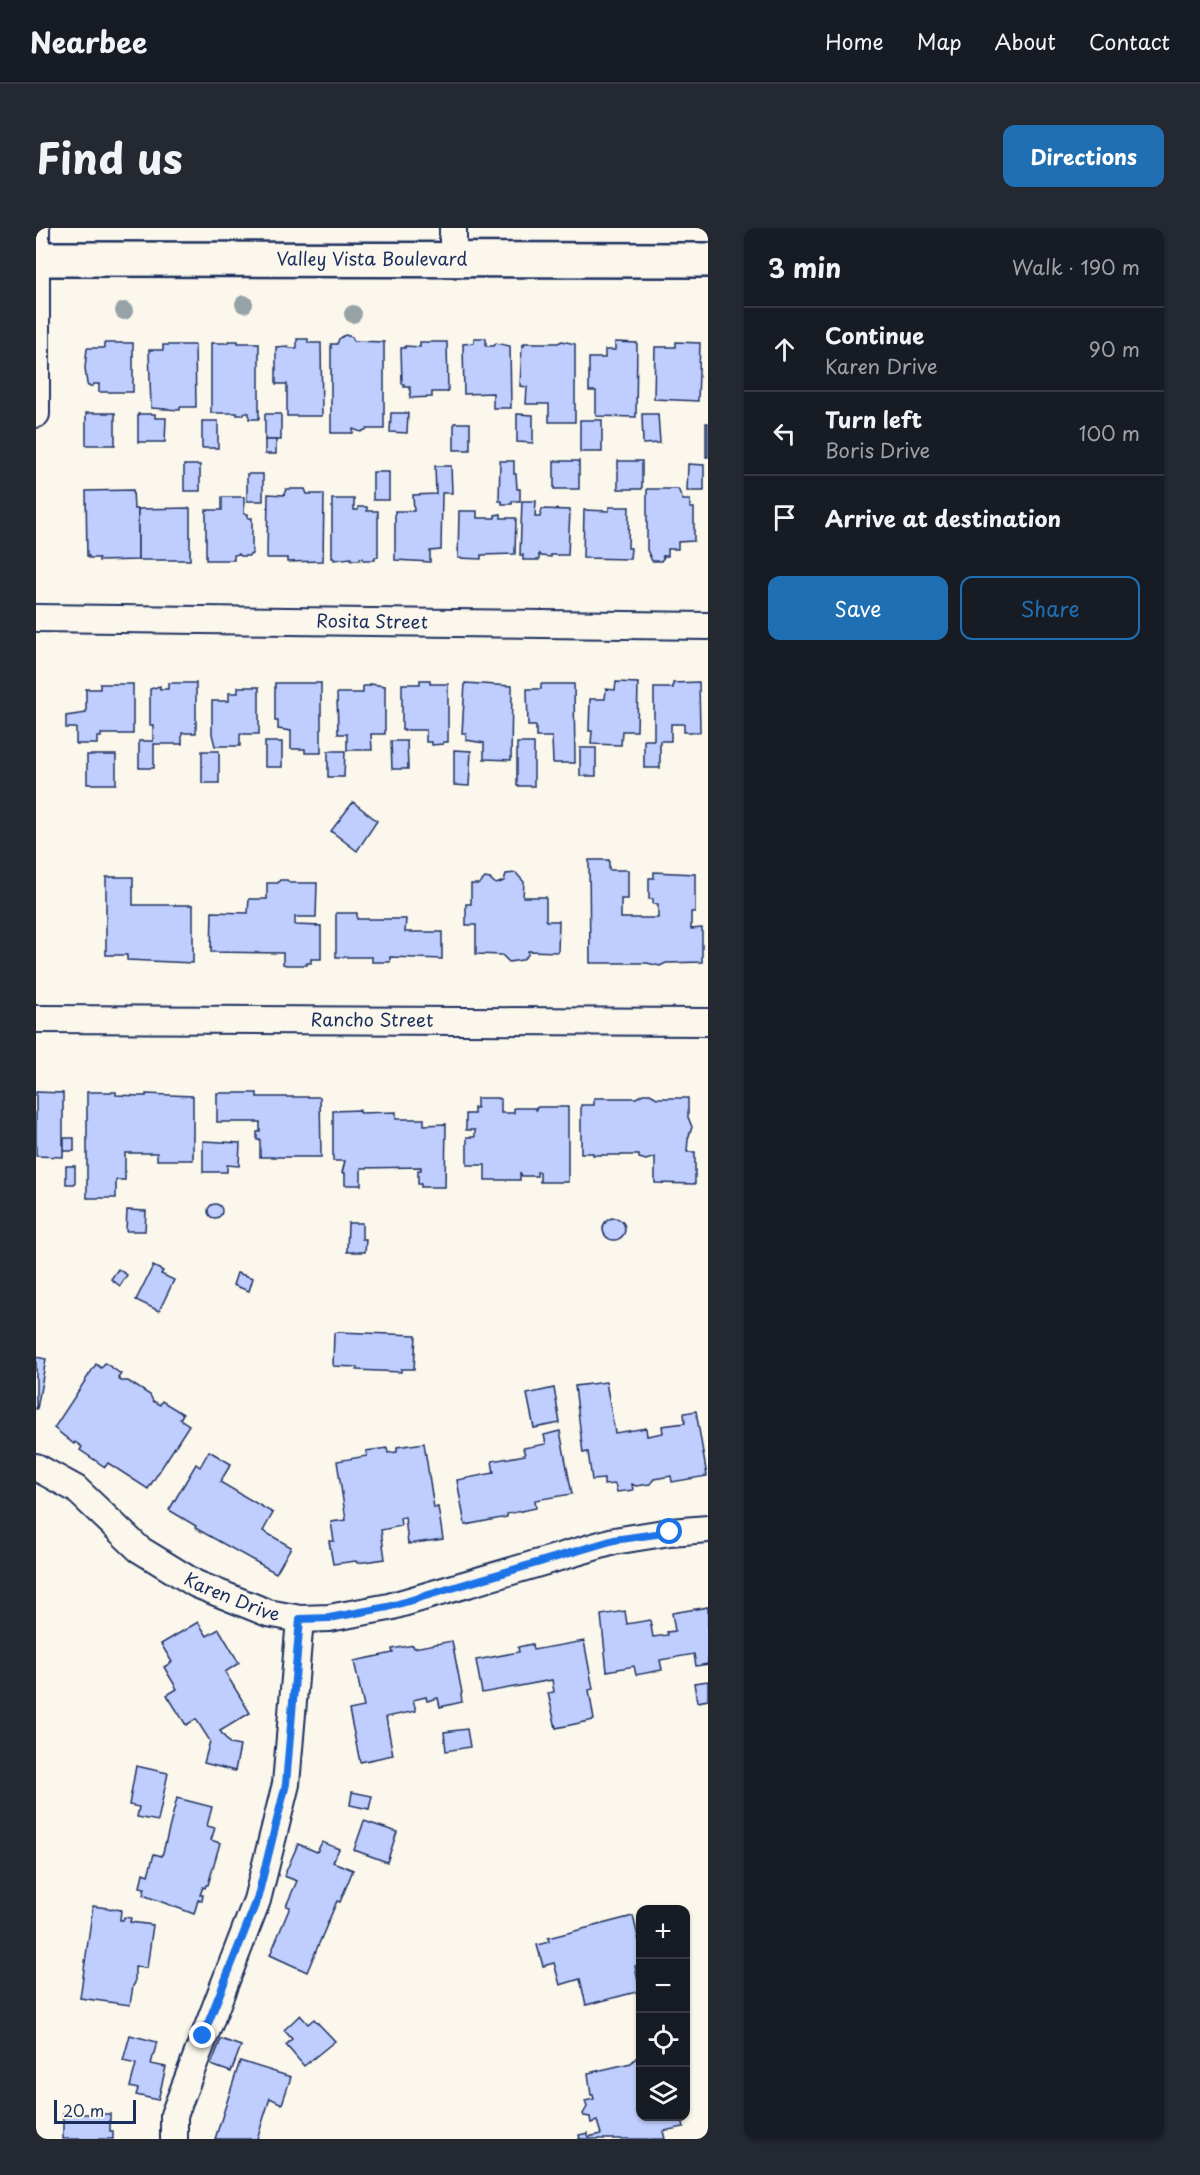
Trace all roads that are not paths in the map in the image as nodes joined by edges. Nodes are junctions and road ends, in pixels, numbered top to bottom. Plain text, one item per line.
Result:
1 (36, 228) edge
2 (453, 243) edge
3 (36, 246) edge
4 (36, 259) edge
5 (708, 260) edge
6 (36, 272) edge
7 (36, 414) edge
8 (36, 618) edge
9 (708, 626) edge
10 (36, 1019) edge
11 (708, 1022) edge
12 (36, 1467) edge
13 (708, 1529) edge
14 (300, 1619) junction
15 (174, 2139) edge

1 - 3 street
2 - 4 street, Valley Vista Boulevard
2 - 5 street, Valley Vista Boulevard
6 - 7 street
8 - 9 street, Rosita Street
10 - 11 street, Rancho Street
12 - 14 street, Karen Drive
13 - 14 street, Karen Drive
14 - 15 street

